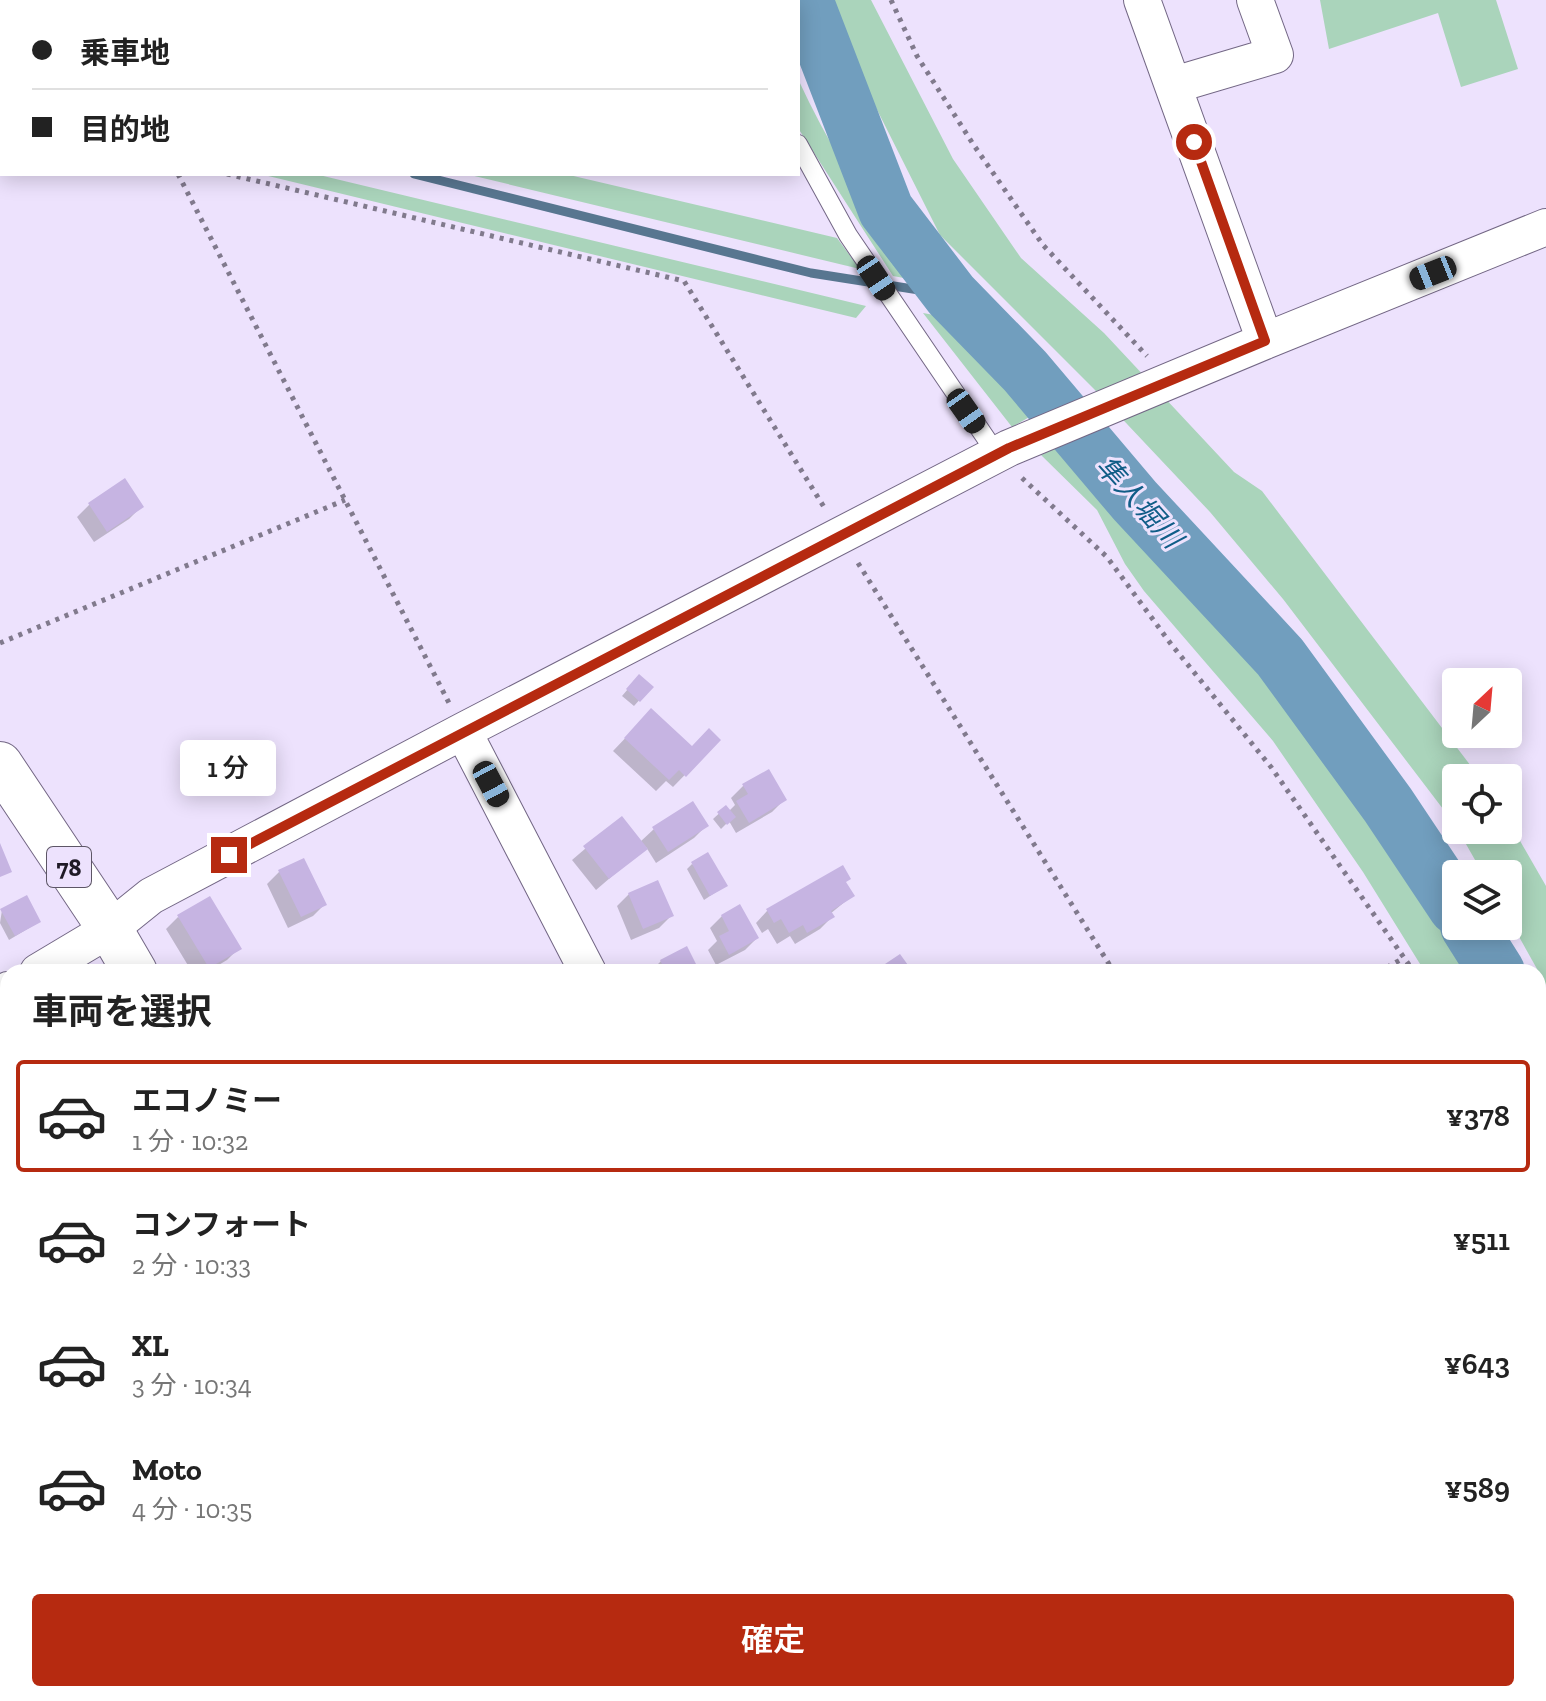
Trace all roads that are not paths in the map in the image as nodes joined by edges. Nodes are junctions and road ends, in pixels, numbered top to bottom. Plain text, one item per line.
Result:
1 (1142, 0) edge
2 (1255, 0) edge
3 (1174, 85) junction
4 (800, 148) edge
5 (1546, 227) edge
6 (1265, 341) junction
7 (1004, 452) junction
8 (463, 731) junction
9 (0, 764) edge
10 (110, 929) junction
11 (51, 964) edge
12 (130, 964) edge
13 (584, 964) edge

1 - 3 street
2 - 3 street
3 - 6 street
4 - 7 lane
5 - 6 street
6 - 7 street
7 - 8 street
8 - 10 street
8 - 13 street
9 - 10 main road, 78
10 - 11 street
10 - 12 main road, 78

